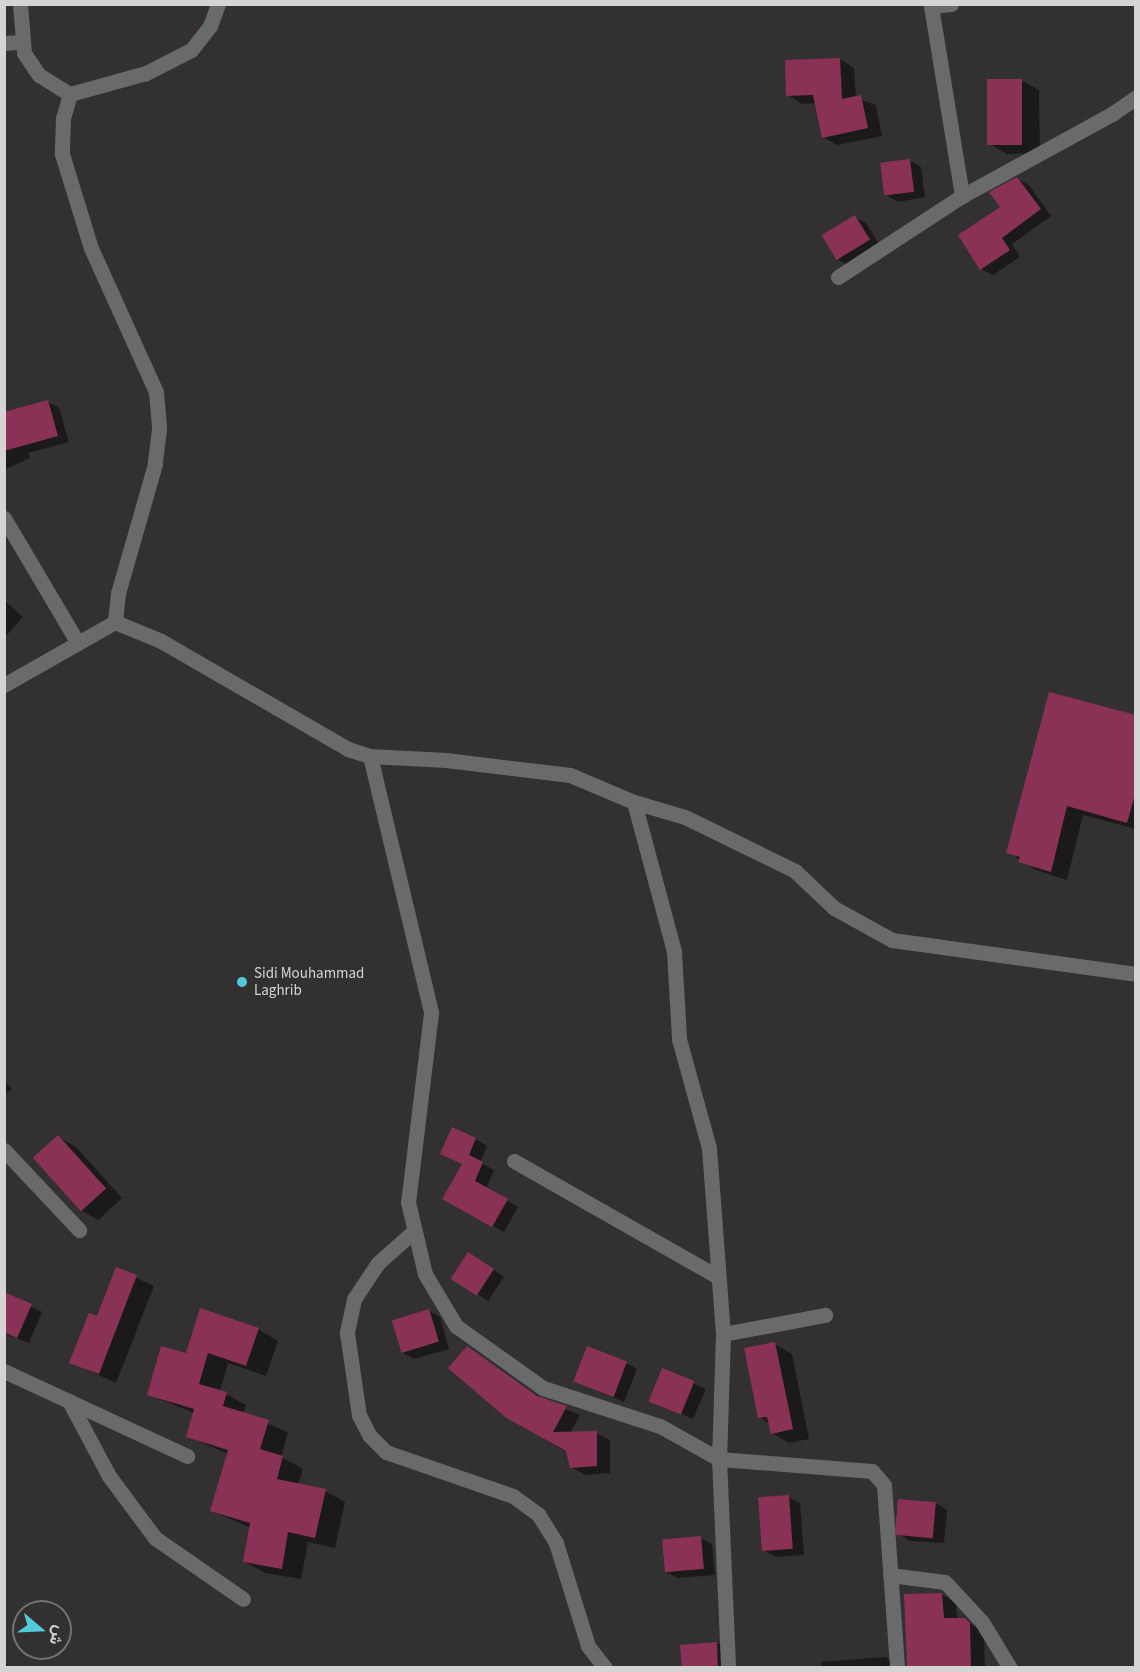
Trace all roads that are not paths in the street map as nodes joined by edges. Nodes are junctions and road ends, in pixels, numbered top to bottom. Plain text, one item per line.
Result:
1 (20, 4) edge
2 (218, 4) edge
3 (951, 4) edge
4 (12, 42) edge
5 (70, 94) junction
6 (1136, 97) edge
7 (962, 196) junction
8 (838, 277) dead end
9 (4, 518) edge
10 (115, 622) junction
11 (78, 643) junction
12 (4, 685) edge
13 (370, 756) junction
14 (634, 802) junction
15 (1136, 974) edge
16 (4, 1150) edge
17 (514, 1161) dead end
18 (79, 1230) dead end
19 (414, 1231) junction
20 (718, 1277) junction
21 (825, 1315) dead end
22 (723, 1334) junction
23 (4, 1371) edge
24 (69, 1401) junction
25 (187, 1456) dead end
26 (719, 1459) junction
27 (890, 1575) junction
28 (243, 1599) dead end
29 (605, 1668) edge
30 (728, 1668) edge
31 (897, 1668) edge
32 (1010, 1668) edge

1 - 4 street
2 - 5 street
3 - 7 street
4 - 5 street
5 - 10 street
6 - 7 street
7 - 8 street
9 - 11 street
10 - 11 street
10 - 13 street
11 - 12 street
13 - 14 street
13 - 19 street
14 - 15 street
14 - 20 street
16 - 18 street
17 - 20 street
19 - 26 street
19 - 29 street
20 - 22 street
21 - 22 street
22 - 26 street
23 - 24 street
24 - 25 street
24 - 28 street
26 - 27 street
26 - 30 street
27 - 31 street
27 - 32 street

